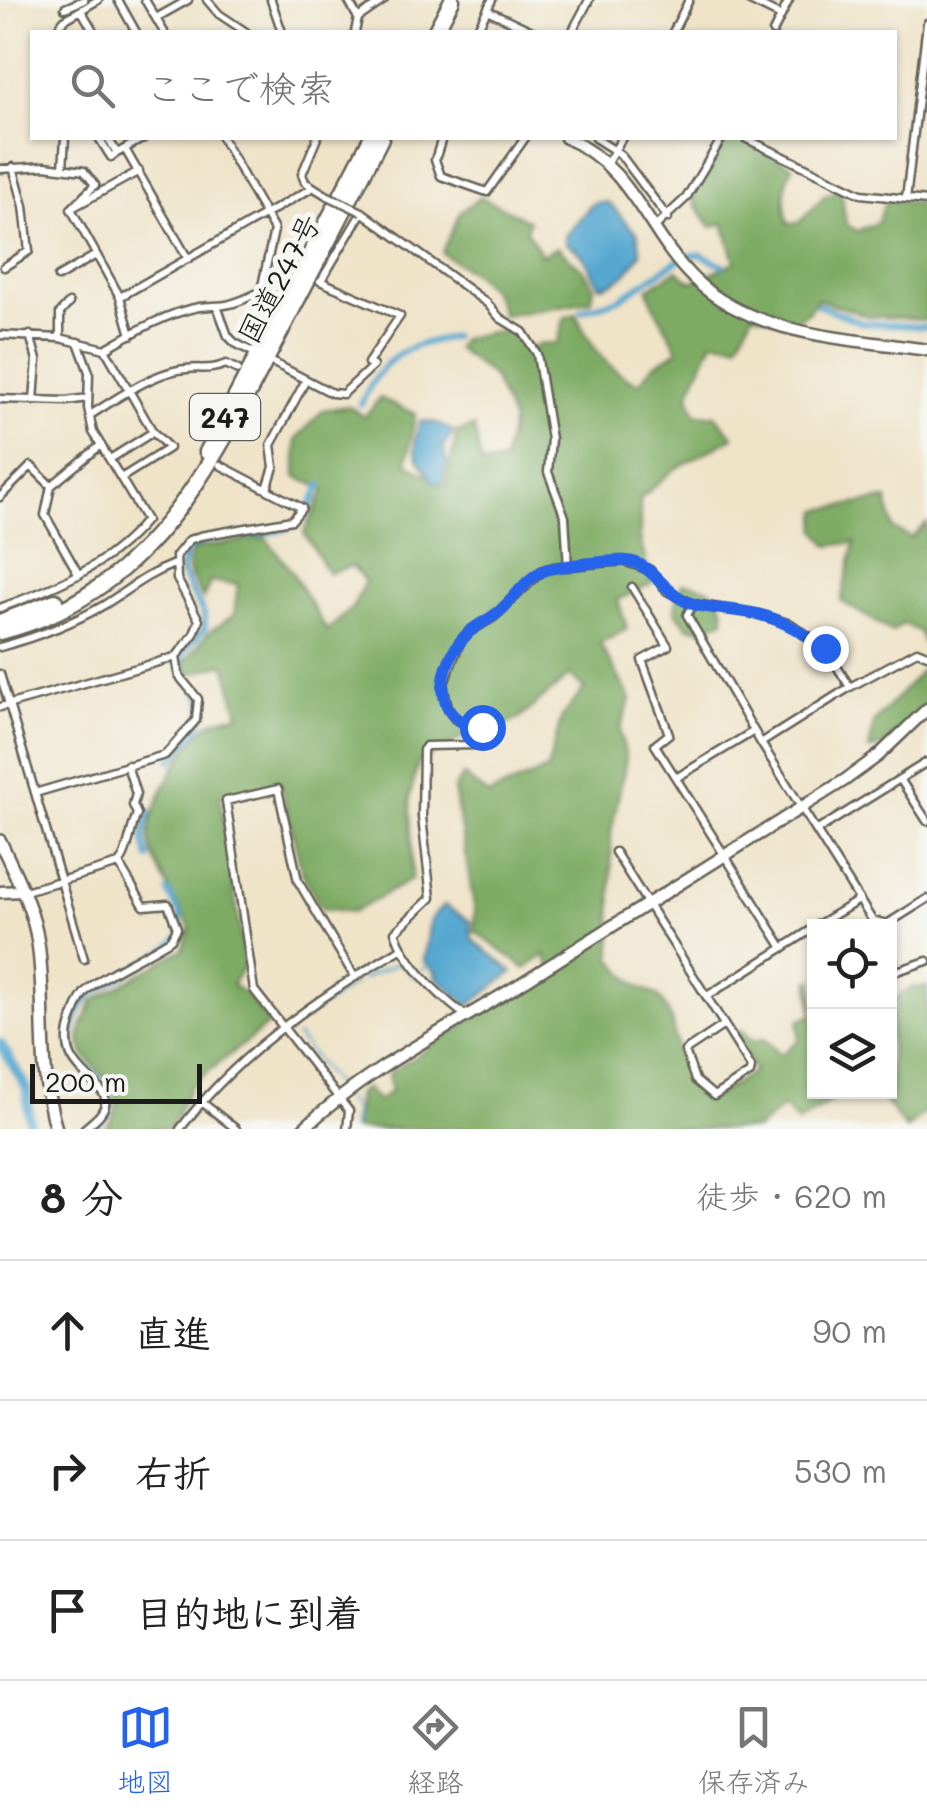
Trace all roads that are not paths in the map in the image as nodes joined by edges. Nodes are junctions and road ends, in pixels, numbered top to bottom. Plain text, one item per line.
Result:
1 (84, 0) edge
2 (98, 0) edge
3 (118, 0) edge
4 (145, 0) edge
5 (188, 0) edge
6 (207, 0) edge
7 (272, 0) edge
8 (348, 0) edge
9 (384, 0) edge
10 (442, 0) edge
11 (452, 0) edge
12 (492, 0) edge
13 (589, 0) edge
14 (688, 0) edge
15 (748, 0) edge
16 (789, 0) edge
17 (65, 8) dead end
18 (81, 10) junction
19 (486, 10) junction
20 (782, 16) junction
21 (156, 18) junction
22 (358, 18) junction
23 (927, 23) edge
24 (56, 30) edge
25 (93, 30) edge
26 (135, 30) edge
27 (163, 30) edge
28 (243, 30) edge
29 (281, 30) edge
30 (356, 30) edge
31 (426, 30) edge
32 (435, 30) edge
33 (477, 30) edge
34 (530, 30) edge
35 (573, 30) edge
36 (674, 30) edge
37 (775, 30) edge
38 (65, 140) edge
39 (100, 140) edge
40 (110, 140) edge
41 (140, 140) edge
42 (223, 140) edge
43 (317, 140) edge
44 (370, 140) edge
45 (380, 140) edge
46 (441, 140) edge
47 (524, 140) edge
48 (569, 140) edge
49 (598, 140) edge
50 (621, 140) edge
51 (721, 140) edge
52 (749, 140) edge
53 (616, 150) junction
54 (121, 151) junction
55 (607, 164) junction
56 (14, 167) junction
57 (64, 168) junction
58 (0, 169) edge
59 (138, 172) junction
60 (312, 188) junction
61 (906, 200) junction
62 (927, 202) edge
63 (71, 209) junction
64 (362, 212) junction
65 (266, 215) junction
66 (668, 218) junction
67 (656, 226) junction
68 (96, 255) junction
69 (188, 259) junction
70 (4, 267) dead end
71 (58, 277) dead end
72 (314, 280) junction
73 (291, 288) junction
74 (261, 291) junction
75 (120, 297) junction
76 (69, 303) dead end
77 (216, 306) junction
78 (131, 334) junction
79 (0, 335) edge
80 (30, 335) junction
81 (60, 338) junction
82 (78, 342) junction
83 (242, 347) junction
84 (105, 349) junction
85 (927, 350) edge
86 (262, 357) junction
87 (226, 364) junction
88 (238, 370) dead end
89 (306, 380) junction
90 (128, 391) junction
91 (0, 398) edge
92 (88, 398) junction
93 (34, 401) junction
94 (92, 414) junction
95 (153, 432) junction
96 (101, 445) junction
97 (110, 459) junction
98 (220, 465) dead end
99 (121, 478) junction
100 (51, 486) junction
101 (267, 489) junction
102 (0, 497) edge
103 (174, 564) junction
104 (568, 567) junction
105 (80, 575) junction
106 (632, 587) dead end
107 (692, 604) junction
108 (0, 608) edge
109 (0, 622) edge
110 (0, 632) edge
111 (0, 647) edge
112 (927, 655) edge
113 (176, 657) junction
114 (0, 674) edge
115 (850, 687) junction
116 (4, 706) edge
117 (927, 709) edge
118 (754, 731) junction
119 (761, 743) junction
120 (927, 762) edge
121 (127, 765) junction
122 (676, 778) junction
123 (900, 779) junction
124 (35, 793) junction
125 (802, 807) junction
126 (927, 821) edge
127 (816, 831) junction
128 (0, 841) edge
129 (615, 852) dead end
130 (725, 854) junction
131 (119, 864) junction
132 (59, 880) junction
133 (24, 891) junction
134 (0, 892) edge
135 (927, 899) edge
136 (859, 900) junction
137 (648, 903) junction
138 (828, 919) edge
139 (807, 932) edge
140 (783, 948) junction
141 (401, 949) junction
142 (84, 959) dead end
143 (927, 960) edge
144 (897, 971) edge
145 (354, 976) junction
146 (707, 996) junction
147 (468, 1017) junction
148 (724, 1025) junction
149 (282, 1026) junction
150 (338, 1097) junction
151 (203, 1102) junction
152 (56, 1129) edge
153 (84, 1129) edge
154 (180, 1129) edge
155 (236, 1129) edge
156 (303, 1129) edge
157 (346, 1129) edge

1 - 17 street
2 - 18 street
3 - 26 street
4 - 21 street
5 - 21 street
6 - 28 street
7 - 29 street
8 - 22 street
9 - 22 street
10 - 31 highway
11 - 32 highway
12 - 19 street
13 - 35 street
14 - 36 street
15 - 20 street
16 - 20 street
18 - 24 street
18 - 25 street
19 - 33 street
19 - 34 street
20 - 37 street
21 - 27 street
22 - 30 street
23 - 61 street
38 - 57 street
39 - 54 street
40 - 54 street
41 - 54 street
42 - 65 street
43 - 60 street
44 - 73 highway, 国道247号 / 247
45 - 72 highway, 国道247号 / 247
46 - 47 street
48 - 55 street
49 - 53 street
50 - 53 street
51 - 66 street
52 - 61 street
53 - 55 street
53 - 66 street
54 - 59 street
55 - 67 street
56 - 57 street
56 - 58 street
56 - 70 street
57 - 63 street
59 - 63 street
59 - 69 street
60 - 64 street, bridge
60 - 65 street
61 - 62 street
63 - 68 street
64 - 72 street
64 - 104 street
65 - 69 street
65 - 74 street
66 - 67 street
67 - 85 street
68 - 71 street
68 - 75 street
69 - 75 street
72 - 86 highway, 国道247号 / 247
72 - 89 street
73 - 74 street
73 - 86 highway, 国道247号 / 247
74 - 77 street
75 - 78 street
76 - 81 street
77 - 78 street
77 - 83 street
78 - 84 street
79 - 80 street
80 - 81 street
80 - 93 street
81 - 82 street
82 - 84 street
82 - 92 street
83 - 86 street
83 - 87 street
84 - 90 street
86 - 89 street
86 - 109 highway, 国道247号 / 247
86 - 110 highway, 国道247号 / 247
87 - 88 street
87 - 90 street
89 - 101 street
90 - 94 street
90 - 95 street
91 - 93 street
92 - 93 street
92 - 94 street
94 - 96 street
95 - 97 street
95 - 99 street
96 - 97 street
96 - 100 street
97 - 99 street
98 - 101 street
99 - 105 street
100 - 102 street
100 - 105 street
101 - 103 street
103 - 111 street
103 - 113 street
104 - 107 street
104 - 141 street
105 - 108 street
106 - 122 street
107 - 115 street
107 - 118 street
112 - 115 street
113 - 116 street
113 - 121 street
114 - 116 street
115 - 119 street
116 - 124 street
117 - 125 street
118 - 119 street
118 - 122 street
119 - 125 street
120 - 123 street
121 - 124 street
121 - 131 street
122 - 130 street
123 - 126 street
123 - 127 street
124 - 132 street
125 - 127 street
125 - 130 street
127 - 136 street
128 - 133 main road
129 - 137 street
130 - 137 street
130 - 140 street
131 - 132 street
131 - 153 street
132 - 133 street
132 - 142 street
133 - 134 street
133 - 152 main road
135 - 136 street
136 - 138 street
137 - 146 street
137 - 147 street
139 - 140 street
140 - 146 street
141 - 145 street
141 - 147 street
143 - 144 street
145 - 149 street
145 - 149 street
146 - 148 street
147 - 150 street
148 - 148 street
149 - 150 street
149 - 151 street
150 - 156 street
150 - 157 street
151 - 154 street
151 - 155 street

